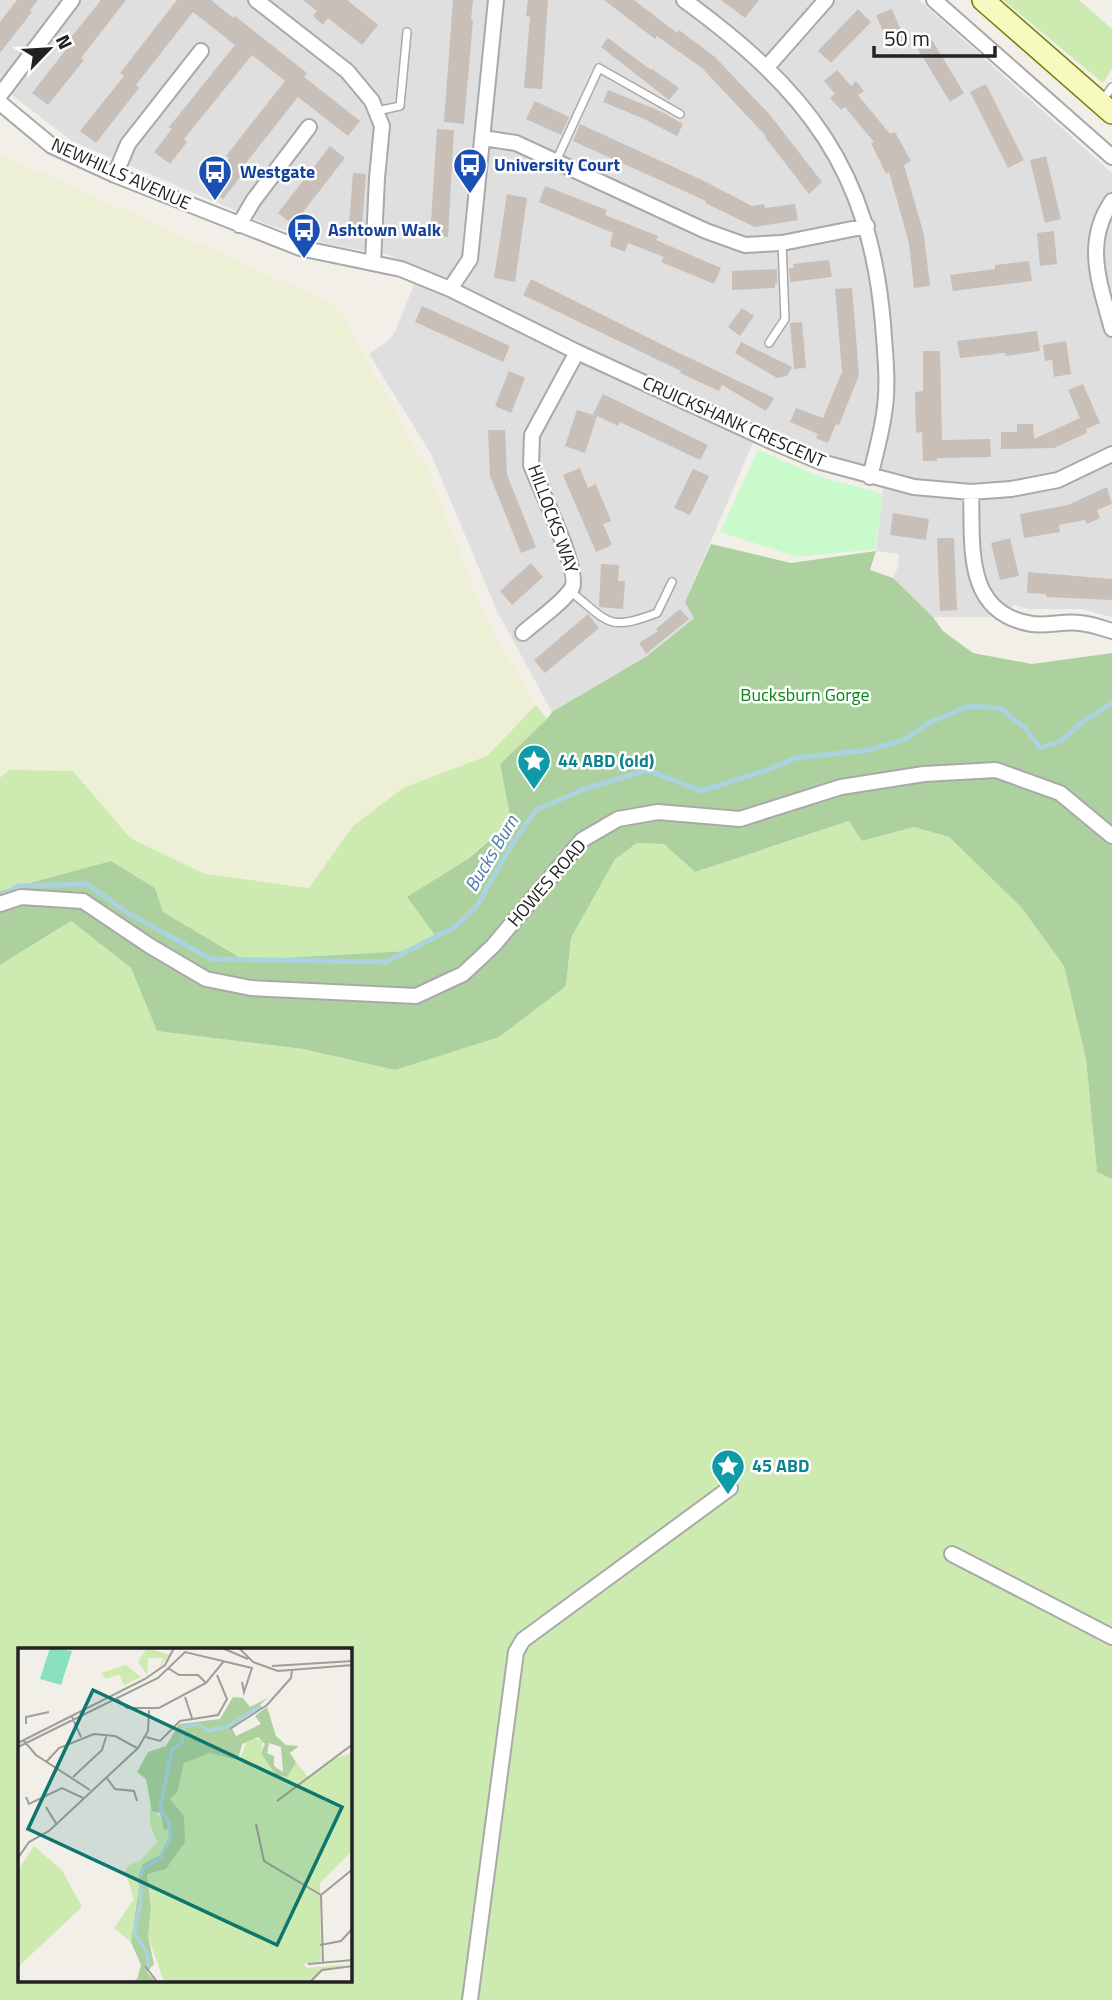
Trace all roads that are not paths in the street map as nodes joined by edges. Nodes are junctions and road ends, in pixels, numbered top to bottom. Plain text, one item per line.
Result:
1 (72, 0) edge
2 (256, 0) edge
3 (496, 0) edge
4 (684, 0) edge
5 (826, 0) edge
6 (934, 0) edge
7 (983, 0) edge
8 (407, 32) dead end
9 (201, 51) dead end
10 (766, 66) junction
11 (0, 95) edge
12 (1108, 101) edge
13 (0, 103) edge
14 (377, 111) junction
15 (680, 114) dead end
16 (309, 127) dead end
17 (483, 138) junction
18 (1112, 157) edge
19 (555, 162) junction
20 (115, 175) junction
21 (1112, 201) edge
22 (239, 225) junction
23 (867, 226) junction
24 (782, 243) junction
25 (373, 262) junction
26 (450, 289) junction
27 (1112, 329) edge
28 (769, 343) dead end
29 (577, 352) junction
30 (1112, 454) edge
31 (870, 477) junction
32 (971, 492) junction
33 (671, 582) dead end
34 (570, 591) junction
35 (1112, 631) edge
36 (523, 633) dead end
37 (1112, 836) edge
38 (0, 904) edge
39 (730, 1488) dead end
40 (952, 1554) dead end
41 (1112, 1637) edge
42 (470, 2000) edge

1 - 11 street
2 - 14 street
3 - 17 street
4 - 10 street
5 - 10 street
6 - 18 street
7 - 12 street
8 - 14 lane
9 - 20 street
10 - 23 street
13 - 20 street, NEWHILLS AVENUE
14 - 25 street
15 - 19 lane
16 - 22 street
17 - 19 street
17 - 26 street
19 - 24 street
20 - 22 street, NEWHILLS AVENUE
21 - 27 street
22 - 25 street, NEWHILLS AVENUE
23 - 24 street
23 - 31 street
24 - 28 lane
25 - 26 street, NEWHILLS AVENUE
26 - 29 street, CRUICKSHANK CRESCENT
29 - 31 street, CRUICKSHANK CRESCENT
29 - 34 street, HILLOCKS WAY
30 - 32 street, CRUICKSHANK CRESCENT
31 - 32 street, CRUICKSHANK CRESCENT
32 - 35 street
33 - 34 lane
34 - 36 street, HILLOCKS WAY
37 - 38 street, HOWES ROAD
39 - 42 street
40 - 41 street

